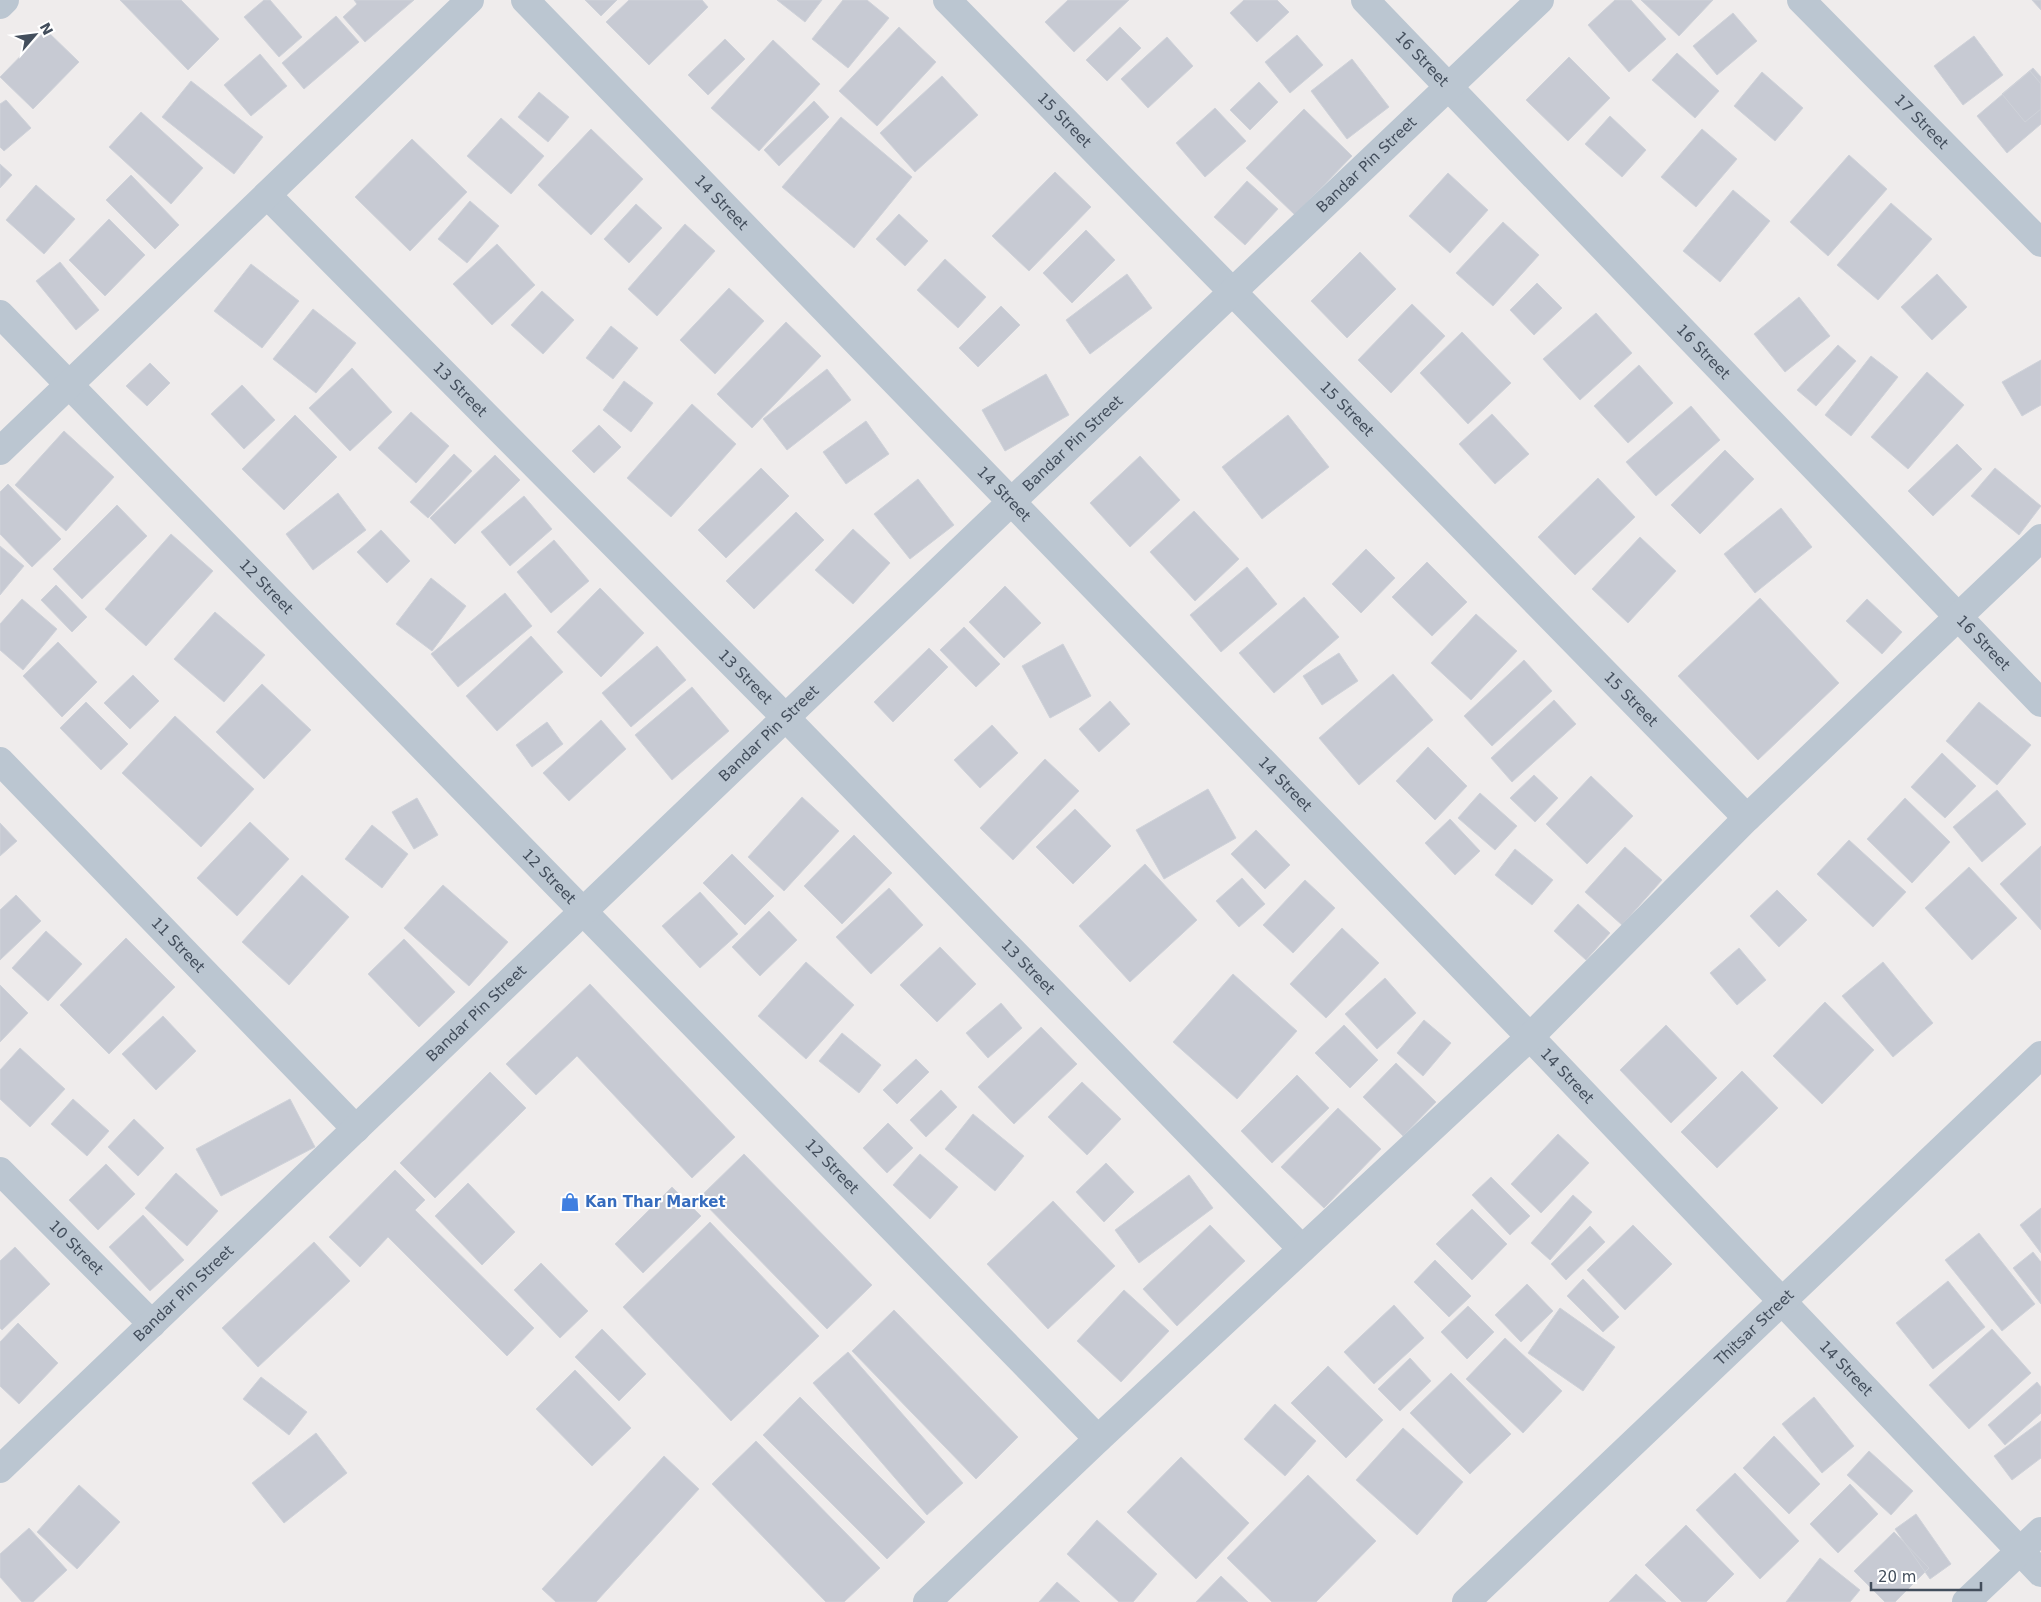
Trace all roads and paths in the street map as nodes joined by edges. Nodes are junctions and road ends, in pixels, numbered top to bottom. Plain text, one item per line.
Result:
1 (5, 0) edge
2 (470, 0) edge
3 (525, 0) edge
4 (947, 0) edge
5 (1365, 0) edge
6 (1540, 0) edge
7 (1801, 0) edge
8 (0, 5) edge
9 (1449, 87) junction
10 (267, 196) junction
11 (2041, 244) edge
12 (1232, 292) junction
13 (0, 314) edge
14 (69, 385) junction
15 (0, 451) edge
16 (1011, 502) junction
17 (2041, 538) edge
18 (1958, 617) junction
19 (2041, 704) edge
20 (786, 718) junction
21 (0, 761) edge
22 (1747, 818) junction
23 (582, 912) junction
24 (1530, 1037) junction
25 (2041, 1055) edge
26 (356, 1129) junction
27 (0, 1171) edge
28 (1302, 1249) junction
29 (1782, 1301) junction
30 (152, 1324) junction
31 (1098, 1439) junction
32 (0, 1469) edge
33 (2041, 1531) edge
34 (2020, 1551) junction
35 (2041, 1573) edge
36 (927, 1602) edge
37 (1466, 1602) edge
38 (1966, 1602) edge

1 - 8 street
2 - 10 street
3 - 16 street, 14 Street
4 - 12 street, 15 Street
5 - 9 street, 16 Street
6 - 9 street, Bandar Pin Street
7 - 11 street, 17 Street
9 - 12 street, Bandar Pin Street
9 - 18 street, 16 Street
10 - 14 street
10 - 20 street, 13 Street
12 - 16 street, Bandar Pin Street
12 - 22 street, 15 Street
13 - 14 street, 12 Street
14 - 15 street
14 - 23 street, 12 Street
16 - 20 street, Bandar Pin Street
16 - 24 street, 14 Street
17 - 18 street
18 - 19 street, 16 Street
18 - 22 street
20 - 23 street, Bandar Pin Street
20 - 28 street, 13 Street
21 - 26 street, 11 Street
22 - 24 street
23 - 26 street, Bandar Pin Street
23 - 31 street, 12 Street
24 - 28 street
24 - 29 street, 14 Street
25 - 29 street, Thitsar Street
26 - 30 street, Bandar Pin Street
27 - 30 street, 10 Street
28 - 31 street
29 - 34 street, 14 Street
29 - 37 street, Thitsar Street
30 - 32 street, Bandar Pin Street
31 - 36 street
33 - 34 street
34 - 35 street, 14 Street
34 - 38 street

